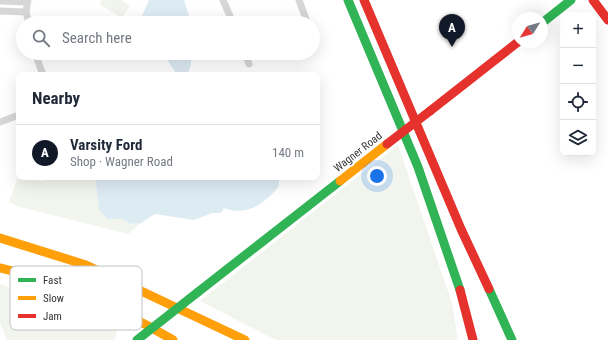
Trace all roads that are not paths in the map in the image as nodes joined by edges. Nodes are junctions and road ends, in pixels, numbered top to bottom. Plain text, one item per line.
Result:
1 (223, 0) edge
2 (298, 0) edge
3 (348, 0) edge
4 (364, 0) edge
5 (571, 0) edge
6 (593, 0) edge
7 (0, 1) edge
8 (27, 1) edge
9 (0, 11) edge
10 (26, 12) junction
11 (27, 16) edge
12 (230, 16) edge
13 (305, 16) edge
14 (548, 18) edge
15 (608, 20) edge
16 (512, 47) edge
17 (38, 60) edge
18 (248, 60) edge
19 (249, 64) dead end
20 (42, 72) edge
21 (16, 116) edge
22 (0, 122) edge
23 (0, 238) edge
24 (88, 266) edge
25 (0, 268) edge
26 (10, 270) edge
27 (142, 291) edge
28 (142, 322) edge
29 (137, 340) edge
30 (173, 340) edge
31 (245, 340) edge
32 (473, 340) edge
33 (512, 340) edge

1 - 12 street
2 - 13 street
3 - 32 main road
4 - 33 main road
5 - 14 main road
6 - 15 main road
7 - 8 street
8 - 10 street
9 - 10 street
10 - 11 street
16 - 29 main road, Wagner Road, bridge
17 - 20 street
18 - 19 street
21 - 22 street
23 - 24 main road
25 - 26 main road
27 - 31 main road
28 - 30 main road

